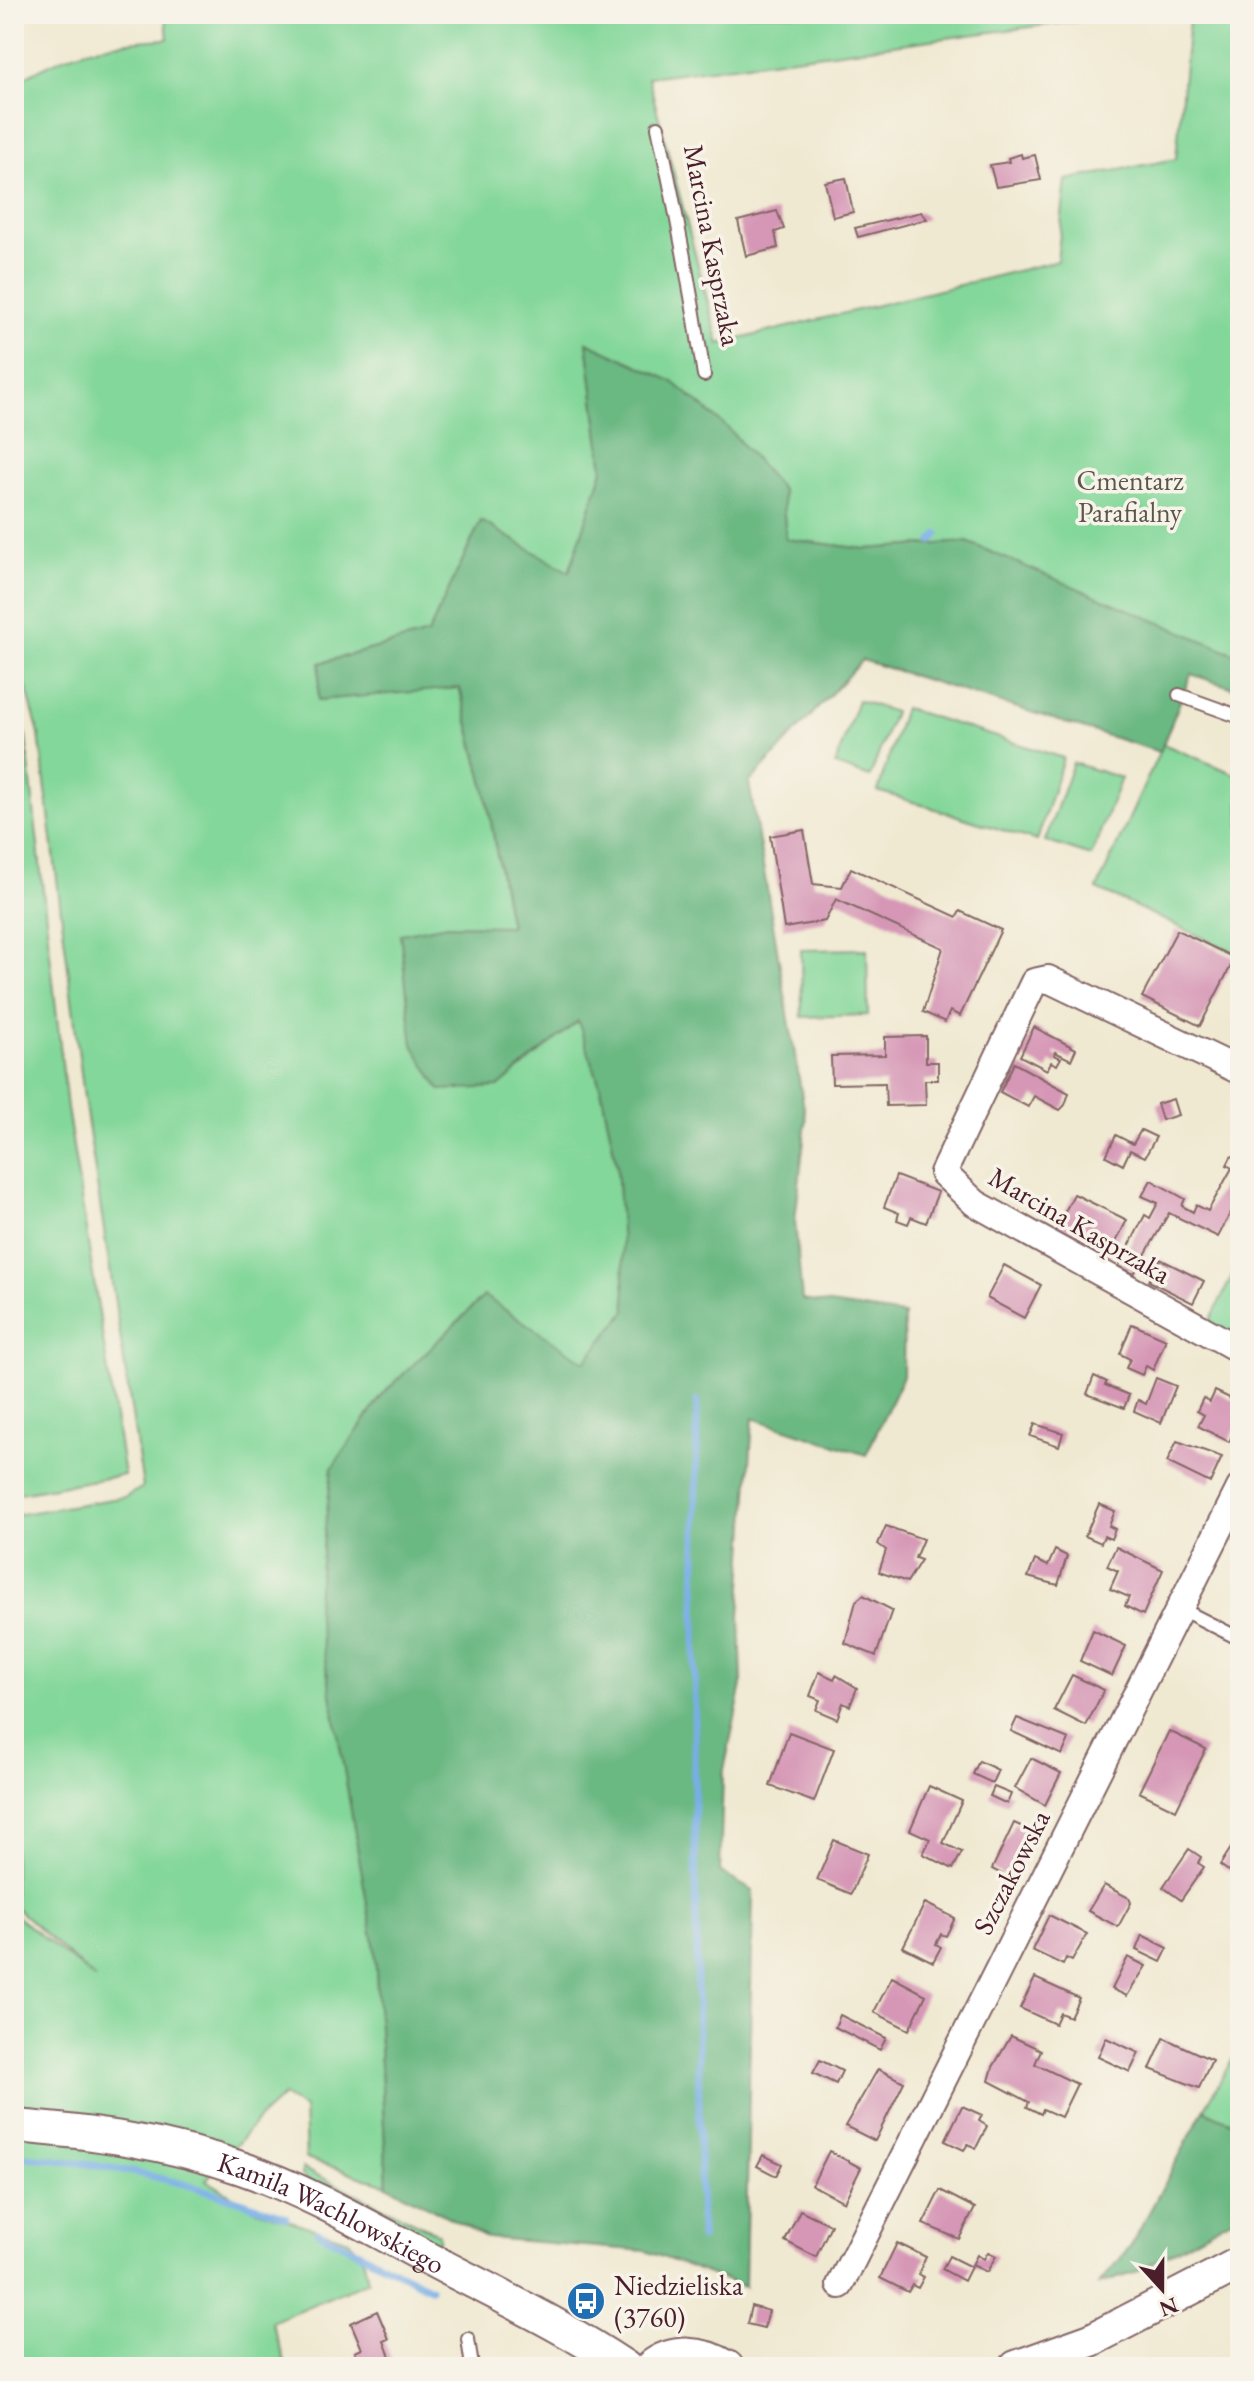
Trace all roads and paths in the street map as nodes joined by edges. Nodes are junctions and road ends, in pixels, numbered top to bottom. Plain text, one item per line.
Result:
1 (658, 127) dead end
2 (704, 375) dead end
3 (1179, 695) dead end
4 (1240, 717) edge
5 (1240, 1071) edge
6 (1240, 1350) edge
7 (1240, 1488) edge
8 (1179, 1608) junction
9 (1240, 1639) edge
10 (14, 2126) edge
11 (1240, 2263) edge
12 (840, 2285) dead end
13 (468, 2339) dead end
14 (472, 2367) edge
15 (625, 2367) edge
16 (651, 2367) edge
17 (727, 2367) edge
18 (1016, 2367) edge

1 - 2 lane, Marcina Kasprzaka
3 - 4 lane
5 - 6 street, Marcina Kasprzaka
7 - 8 street, Szczakowska
8 - 9 lane
8 - 12 street, Szczakowska
10 - 15 street, Kamila Wachlowskiego
11 - 18 street
13 - 14 lane
16 - 17 street

